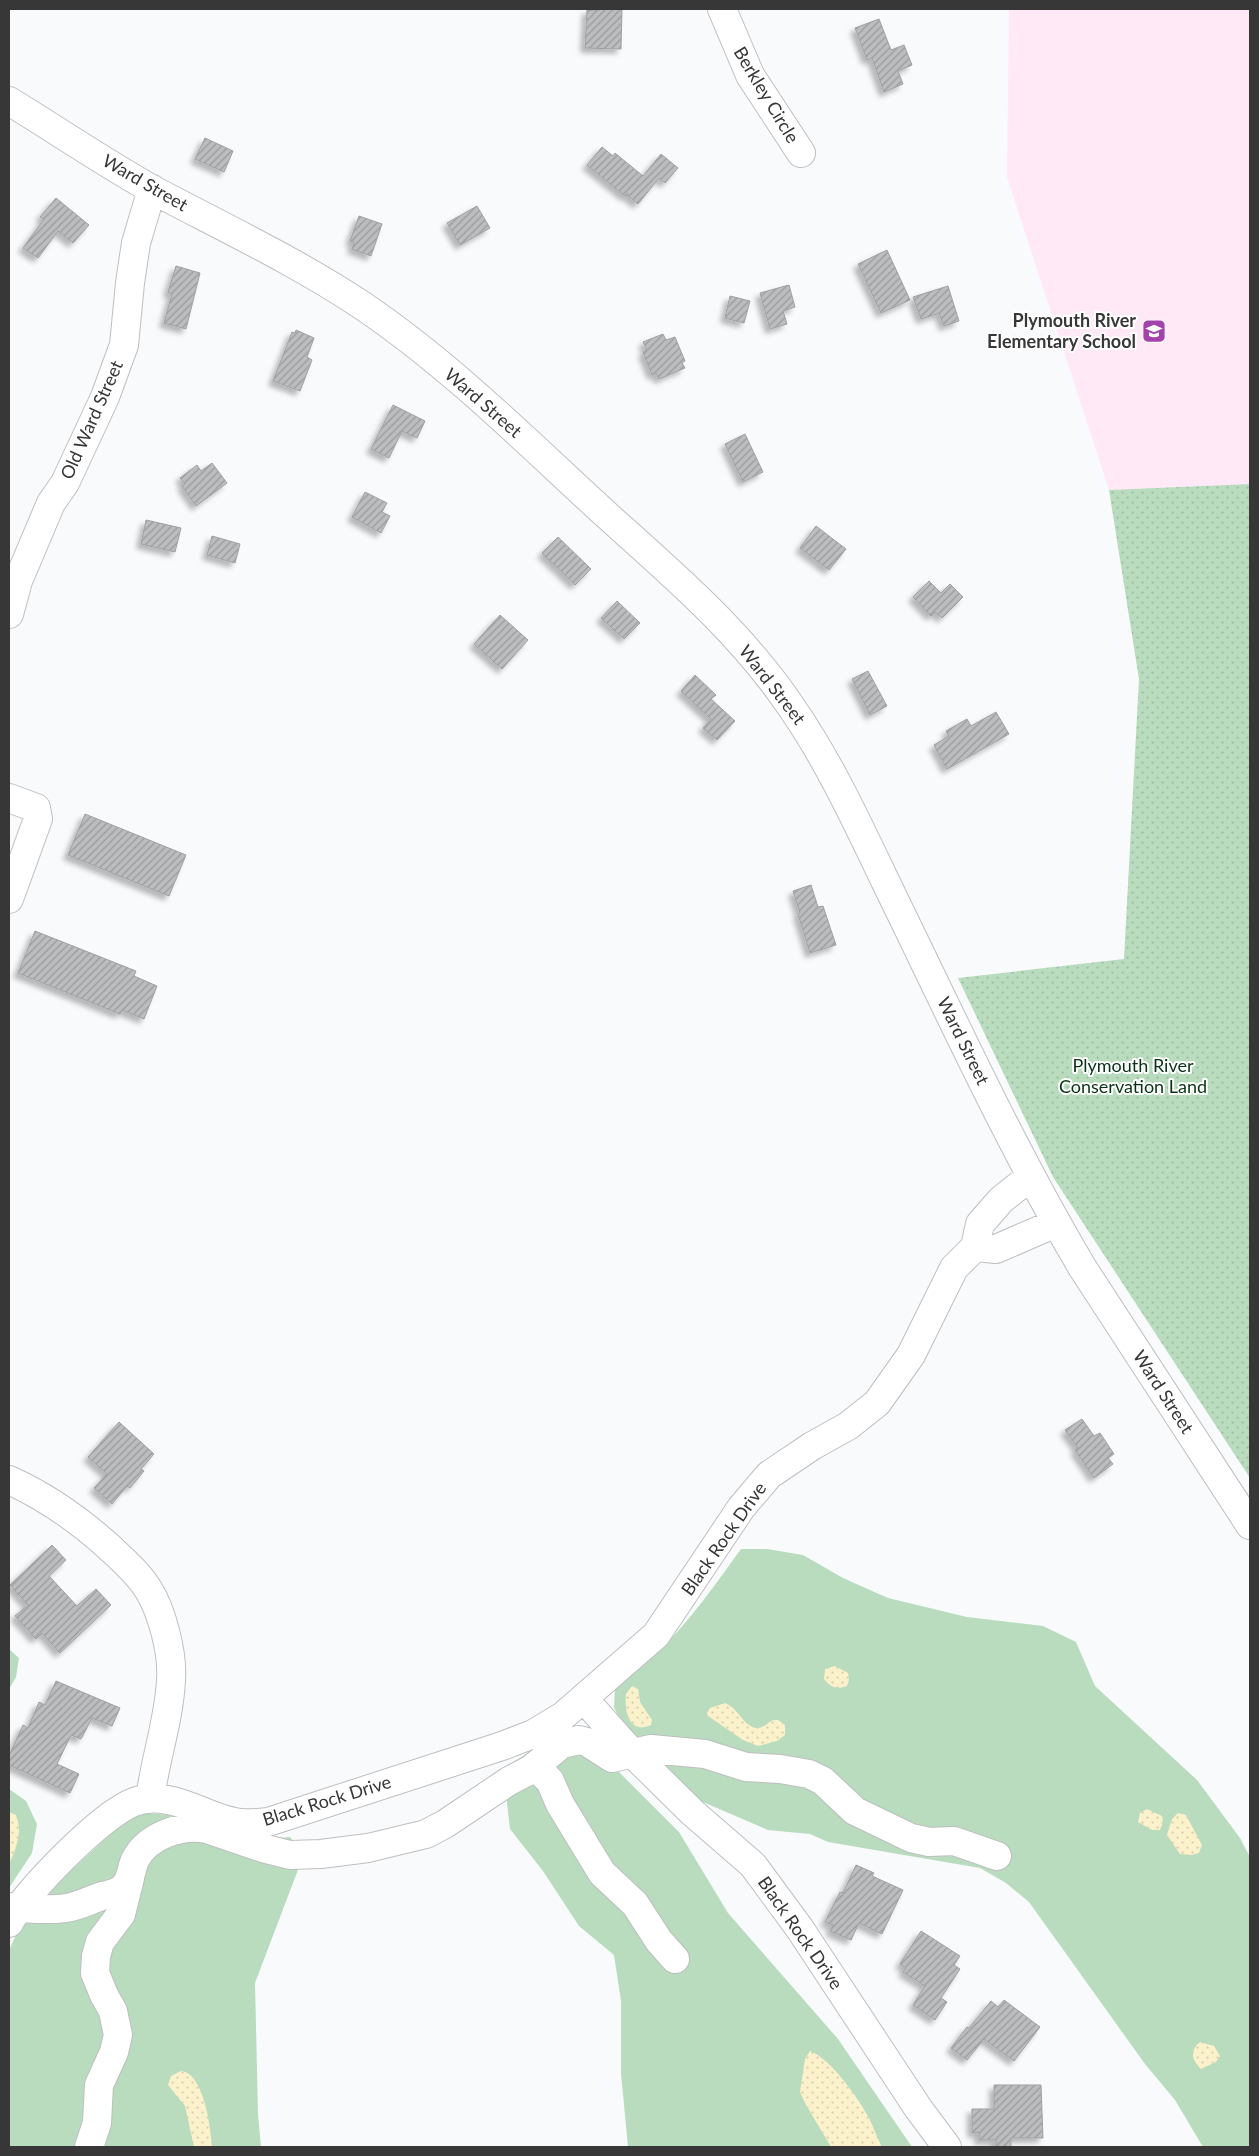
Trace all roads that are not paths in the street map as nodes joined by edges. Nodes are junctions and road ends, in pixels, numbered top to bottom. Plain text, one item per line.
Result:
1 (722, 9) edge
2 (9, 101) edge
3 (801, 153) dead end
4 (152, 189) junction
5 (14, 582) edge
6 (9, 614) edge
7 (9, 798) edge
8 (9, 899) edge
9 (1031, 1176) junction
10 (1056, 1223) junction
11 (975, 1247) junction
12 (9, 1480) edge
13 (1250, 1525) edge
14 (584, 1699) junction
15 (633, 1754) junction
16 (530, 1770) junction
17 (150, 1799) junction
18 (997, 1856) dead end
19 (130, 1878) junction
20 (12, 1912) edge
21 (674, 1959) dead end
22 (89, 2147) edge
23 (947, 2147) edge

1 - 3 street, Berkley Circle
2 - 4 street, Ward Street
4 - 5 street, Old Ward Street
4 - 9 street, Ward Street
5 - 6 street, Old Ward Street
7 - 8 street
9 - 10 street, Ward Street
9 - 11 street
10 - 11 street
10 - 13 street, Ward Street
11 - 14 street, Black Rock Drive
12 - 17 street
14 - 15 street, Black Rock Drive
14 - 17 street, Black Rock Drive
15 - 16 street
15 - 18 street
15 - 23 street, Black Rock Drive
16 - 19 street
16 - 21 street
17 - 20 street
19 - 20 street
19 - 22 street

